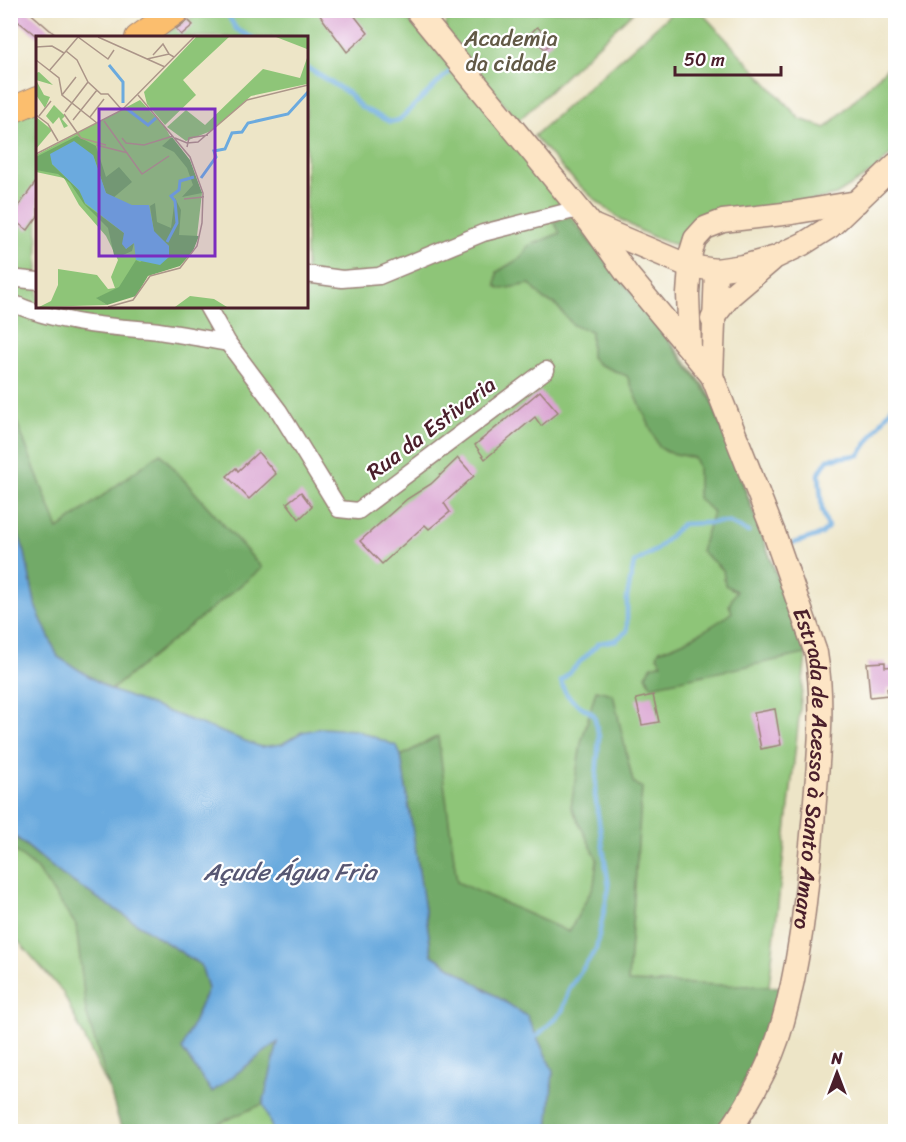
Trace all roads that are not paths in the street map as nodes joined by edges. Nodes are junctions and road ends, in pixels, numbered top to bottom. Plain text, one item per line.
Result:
1 (177, 10) edge
2 (416, 10) edge
3 (141, 36) edge
4 (36, 100) edge
5 (10, 111) edge
6 (896, 164) edge
7 (858, 201) junction
8 (585, 217) junction
9 (776, 257) junction
10 (689, 266) junction
11 (716, 270) junction
12 (308, 274) edge
13 (10, 278) edge
14 (36, 280) edge
15 (10, 302) edge
16 (208, 308) edge
17 (712, 319) junction
18 (228, 343) junction
19 (690, 348) junction
20 (546, 370) dead end
21 (712, 376) junction
22 (729, 1131) edge

1 - 3 main road
2 - 8 main road
4 - 5 main road
6 - 7 main road
7 - 9 main road
7 - 10 main road
8 - 10 main road
8 - 12 street
8 - 19 main road
9 - 11 main road
9 - 17 main road
10 - 11 main road
10 - 19 main road
11 - 17 main road
13 - 14 street
15 - 18 street
16 - 18 street
17 - 21 main road
18 - 20 street, Rua da Estivaria
19 - 21 main road
21 - 22 main road, Estrada de Acesso à Santo Amaro

